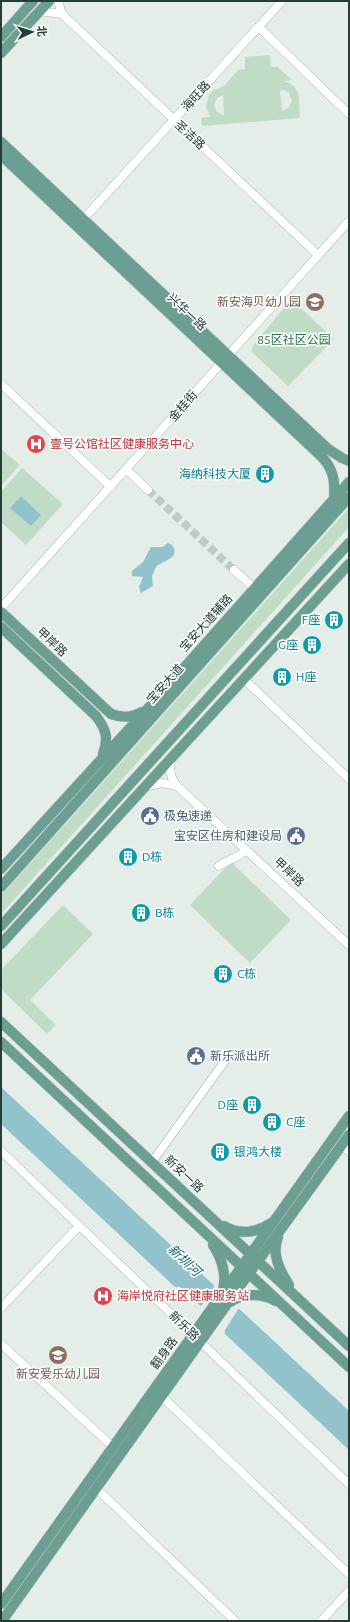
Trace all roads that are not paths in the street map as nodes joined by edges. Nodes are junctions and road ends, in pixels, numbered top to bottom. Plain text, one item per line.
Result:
1 (49, 1) edge
2 (58, 1) edge
3 (282, 1) edge
4 (29, 4) edge
5 (39, 12) junction
6 (62, 14) junction
7 (259, 27) junction
8 (1, 37) edge
9 (1, 53) edge
10 (349, 114) edge
11 (174, 120) junction
12 (1, 142) edge
13 (1, 155) edge
14 (14, 161) junction
15 (349, 221) edge
16 (80, 223) junction
17 (318, 255) junction
18 (224, 358) junction
19 (1, 384) edge
20 (349, 461) edge
21 (127, 470) junction
22 (349, 482) edge
23 (111, 487) junction
24 (148, 490) tunnel mouth
25 (342, 500) edge
26 (349, 544) edge
27 (349, 564) edge
28 (234, 570) tunnel mouth
29 (254, 588) junction
30 (1, 608) edge
31 (1, 612) edge
32 (1, 627) edge
33 (293, 627) junction
34 (210, 637) junction
35 (29, 646) junction
36 (260, 662) junction
37 (244, 679) junction
38 (145, 710) junction
39 (158, 711) junction
40 (180, 730) junction
41 (172, 757) junction
42 (102, 758) junction
43 (349, 779) edge
44 (177, 786) junction
45 (144, 788) junction
46 (246, 850) junction
47 (219, 866) dead end
48 (1, 868) edge
49 (1, 887) edge
50 (1, 926) edge
51 (6, 935) edge
52 (1, 944) edge
53 (349, 945) edge
54 (1, 1022) edge
55 (1, 1042) edge
56 (227, 1058) dead end
57 (349, 1116) edge
58 (349, 1135) edge
59 (346, 1149) edge
60 (1, 1151) edge
61 (152, 1162) junction
62 (214, 1220) junction
63 (276, 1220) junction
64 (79, 1226) junction
65 (282, 1229) junction
66 (204, 1232) junction
67 (254, 1258) junction
68 (245, 1270) junction
69 (233, 1288) junction
70 (298, 1299) junction
71 (224, 1300) junction
72 (281, 1303) junction
73 (1, 1308) edge
74 (199, 1335) junction
75 (1, 1344) edge
76 (349, 1346) edge
77 (349, 1367) edge
78 (158, 1393) junction
79 (113, 1447) junction
80 (349, 1484) edge
81 (96, 1488) junction
82 (349, 1574) edge
83 (349, 1591) edge
84 (1, 1604) edge
85 (2, 1621) edge
86 (235, 1621) edge
87 (321, 1621) edge

1 - 5 main road
2 - 6 street, 圣洁路
3 - 7 street, 海旺路
4 - 8 main road
5 - 6 street
5 - 9 main road
6 - 11 street, 圣洁路
7 - 10 street
7 - 11 street, 海旺路
11 - 16 street, 海旺路
11 - 17 street, 圣洁路
12 - 14 main road, 兴华一路
13 - 14 main road, 兴华一路
14 - 16 main road, 兴华一路
15 - 17 street, 金桂街
16 - 18 main road, 兴华一路
17 - 18 street, 金桂街
18 - 20 main road, 兴华一路
18 - 21 street, 金桂街
18 - 25 main road, 兴华一路
19 - 23 street
21 - 23 street, 金桂街
21 - 24 street
22 - 25 main road, 宝安大道辅路
23 - 30 street, 金桂街
25 - 29 main road, 宝安大道辅路
25 - 39 main road, 宝安大道
26 - 33 main road
26 - 40 main road
27 - 33 main road
28 - 29 street
29 - 34 main road, 宝安大道辅路
31 - 35 main road, 甲岸路
32 - 35 main road, 甲岸路
33 - 36 main road
34 - 38 main road, 宝安大道辅路
34 - 39 main road
35 - 38 main road, 甲岸路
35 - 42 main road, 甲岸路
36 - 37 main road
36 - 40 main road
37 - 41 main road
37 - 43 street
38 - 42 main road, 宝安大道辅路
39 - 49 main road, 宝安大道
40 - 50 main road
41 - 44 street
41 - 45 main road
42 - 48 main road, 宝安大道辅路
44 - 45 street
44 - 46 street, 甲岸路
45 - 51 main road
46 - 47 street
46 - 53 street, 甲岸路
51 - 52 main road
54 - 61 main road, 新安一路
55 - 66 main road
56 - 61 street
57 - 63 main road, 翻身路
58 - 59 main road, 翻身路
59 - 65 main road, 翻身路
60 - 64 street, 新乐路
61 - 62 main road, 新安一路
62 - 63 main road
62 - 67 main road, 新安一路
63 - 67 main road, 翻身路
64 - 73 street
64 - 74 street, 新乐路
65 - 67 main road, 翻身路
65 - 70 main road
66 - 68 main road
66 - 69 main road
67 - 68 main road, 翻身路
67 - 70 main road, 新安一路
68 - 69 main road, 翻身路
68 - 72 main road
69 - 71 main road, 翻身路
69 - 71 main road
69 - 72 main road
70 - 76 main road, 新安一路
71 - 74 main road, 翻身路
72 - 77 main road
74 - 78 main road, 翻身路
74 - 80 street, 新乐路
75 - 79 street
78 - 79 main road, 翻身路
78 - 81 main road, 翻身路
78 - 82 street
79 - 84 main road, 翻身路
81 - 85 main road, 翻身路
81 - 86 street
83 - 87 street

